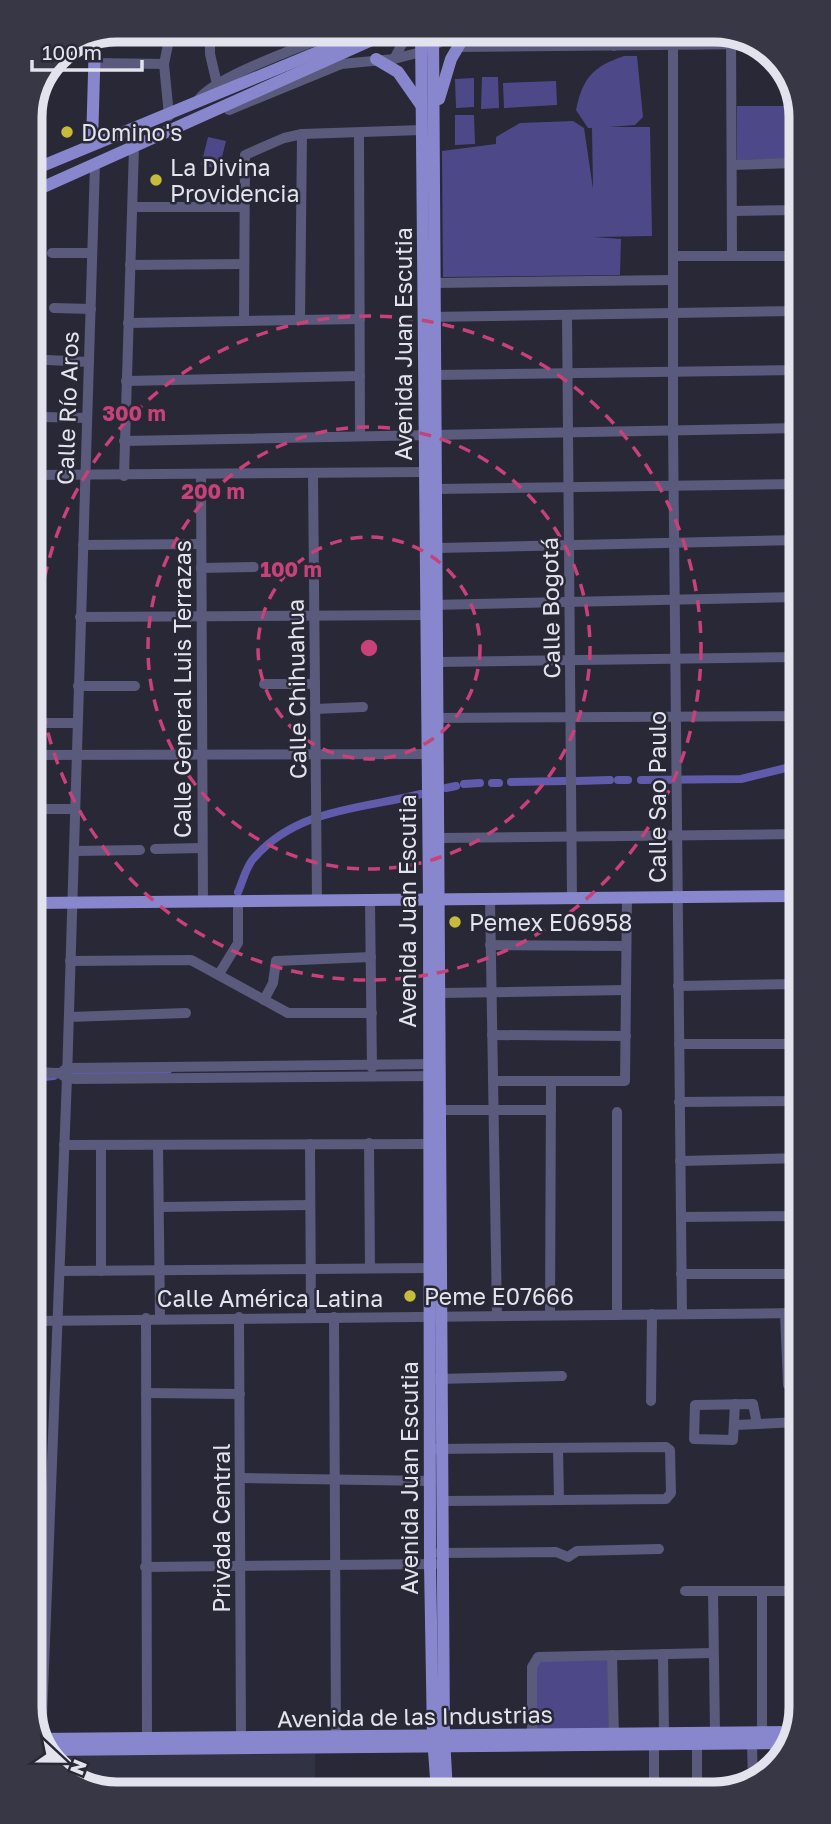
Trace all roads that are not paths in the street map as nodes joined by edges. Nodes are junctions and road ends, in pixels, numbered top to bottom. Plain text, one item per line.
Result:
1 (169, 42) edge
2 (210, 42) edge
3 (314, 42) edge
4 (345, 42) edge
5 (364, 42) edge
6 (402, 42) edge
7 (421, 42) edge
8 (434, 42) edge
9 (443, 42) edge
10 (460, 42) edge
11 (499, 42) edge
12 (614, 42) edge
13 (674, 42) edge
14 (703, 42) edge
15 (732, 44) edge
16 (555, 45) joint
17 (674, 45) junction
18 (95, 46) edge
19 (499, 46) junction
20 (614, 46) junction
21 (434, 47) junction
22 (457, 47) junction
23 (421, 52) junction
24 (376, 59) junction
25 (394, 59) junction
26 (94, 63) junction
27 (164, 64) junction
28 (218, 84) junction
29 (241, 91) junction
30 (195, 105) junction
31 (422, 108) junction
32 (169, 116) junction
33 (434, 120) junction
34 (169, 130) junction
35 (422, 130) junction
36 (359, 133) junction
37 (302, 134) junction
38 (92, 144) junction
39 (134, 147) junction
40 (789, 163) edge
41 (95, 164) junction
42 (733, 165) junction
43 (42, 166) edge
44 (42, 187) edge
45 (132, 207) junction
46 (243, 207) junction
47 (789, 210) edge
48 (733, 211) junction
49 (52, 253) dead end
50 (92, 253) junction
51 (732, 256) junction
52 (789, 256) edge
53 (673, 257) junction
54 (243, 264) junction
55 (130, 265) junction
56 (673, 280) junction
57 (435, 283) junction
58 (54, 308) dead end
59 (91, 309) junction
60 (789, 311) edge
61 (673, 313) junction
62 (566, 316) junction
63 (429, 317) junction
64 (360, 319) junction
65 (300, 320) junction
66 (244, 321) junction
67 (128, 323) junction
68 (47, 360) dead end
69 (89, 362) junction
70 (789, 370) edge
71 (673, 372) junction
72 (567, 374) junction
73 (434, 375) junction
74 (360, 376) junction
75 (126, 381) junction
76 (43, 417) dead end
77 (87, 418) junction
78 (789, 428) edge
79 (673, 429) junction
80 (568, 431) junction
81 (429, 433) junction
82 (360, 435) junction
83 (124, 440) junction
84 (425, 472) junction
85 (42, 475) edge
86 (124, 476) junction
87 (201, 476) junction
88 (313, 476) junction
89 (86, 477) junction
90 (789, 484) edge
91 (674, 487) junction
92 (568, 488) junction
93 (435, 489) junction
94 (789, 540) edge
95 (201, 544) junction
96 (674, 544) junction
97 (83, 545) junction
98 (569, 545) junction
99 (437, 548) junction
100 (254, 567) dead end
101 (201, 568) junction
102 (789, 597) edge
103 (674, 601) junction
104 (570, 603) junction
105 (432, 610) junction
106 (314, 614) junction
107 (201, 615) junction
108 (80, 617) junction
109 (789, 657) edge
110 (676, 660) junction
111 (570, 661) junction
112 (438, 662) junction
113 (264, 684) dead end
114 (315, 684) junction
115 (78, 686) junction
116 (135, 686) dead end
117 (363, 707) dead end
118 (315, 709) junction
119 (789, 716) edge
120 (438, 718) junction
121 (571, 719) junction
122 (676, 719) junction
123 (42, 723) edge
124 (76, 723) junction
125 (316, 753) junction
126 (202, 754) junction
127 (433, 754) junction
128 (42, 755) edge
129 (75, 757) junction
130 (434, 796) junction
131 (42, 808) edge
132 (75, 809) junction
133 (789, 834) edge
134 (571, 835) junction
135 (677, 835) junction
136 (440, 838) junction
137 (202, 848) junction
138 (155, 849) dead end
139 (74, 850) junction
140 (140, 850) dead end
141 (789, 896) edge
142 (677, 897) junction
143 (572, 898) junction
144 (626, 898) junction
145 (490, 899) junction
146 (435, 900) junction
147 (317, 901) junction
148 (370, 901) junction
149 (202, 902) junction
150 (238, 902) junction
151 (42, 903) edge
152 (73, 903) junction
153 (490, 945) junction
154 (626, 946) junction
155 (371, 957) junction
156 (70, 961) junction
157 (219, 974) junction
158 (789, 985) edge
159 (678, 986) junction
160 (626, 990) junction
161 (491, 991) junction
162 (441, 993) junction
163 (264, 1000) junction
164 (186, 1013) dead end
165 (372, 1013) junction
166 (69, 1017) junction
167 (492, 1035) junction
168 (626, 1035) junction
169 (679, 1044) junction
170 (789, 1044) edge
171 (372, 1064) junction
172 (183, 1066) junction
173 (265, 1066) junction
174 (434, 1070) junction
175 (42, 1072) edge
176 (64, 1073) junction
177 (265, 1077) junction
178 (373, 1077) junction
179 (183, 1078) junction
180 (493, 1081) junction
181 (551, 1082) junction
182 (789, 1101) edge
183 (680, 1102) junction
184 (441, 1110) junction
185 (493, 1110) junction
186 (551, 1110) junction
187 (617, 1112) dead end
188 (369, 1143) junction
189 (64, 1144) junction
190 (310, 1144) junction
191 (435, 1144) junction
192 (101, 1146) junction
193 (158, 1146) junction
194 (789, 1158) edge
195 (680, 1160) junction
196 (310, 1205) junction
197 (160, 1207) junction
198 (789, 1216) edge
199 (681, 1217) junction
200 (310, 1268) junction
201 (370, 1268) junction
202 (429, 1268) junction
203 (60, 1270) junction
204 (160, 1270) junction
205 (101, 1271) junction
206 (681, 1274) junction
207 (789, 1274) edge
208 (785, 1313) junction
209 (789, 1313) edge
210 (652, 1314) junction
211 (682, 1314) junction
212 (551, 1315) junction
213 (617, 1315) junction
214 (497, 1316) junction
215 (311, 1317) junction
216 (334, 1317) junction
217 (436, 1317) junction
218 (146, 1318) junction
219 (160, 1318) junction
220 (239, 1318) junction
221 (42, 1321) edge
222 (58, 1321) junction
223 (788, 1367) joint
224 (562, 1376) dead end
225 (436, 1379) junction
226 (788, 1385) dead end
227 (146, 1393) junction
228 (240, 1394) junction
229 (651, 1401) dead end
230 (735, 1404) junction
231 (789, 1423) edge
232 (757, 1424) junction
233 (735, 1425) junction
234 (437, 1449) junction
235 (558, 1449) junction
236 (240, 1478) junction
237 (334, 1479) junction
238 (431, 1481) junction
239 (559, 1499) junction
240 (443, 1501) junction
241 (659, 1549) dead end
242 (437, 1558) junction
243 (240, 1565) junction
244 (334, 1565) junction
245 (145, 1567) junction
246 (685, 1591) dead end
247 (713, 1591) junction
248 (762, 1591) junction
249 (789, 1591) edge
250 (712, 1653) junction
251 (663, 1654) junction
252 (611, 1655) junction
253 (42, 1711) edge
254 (784, 1732) edge
255 (715, 1733) junction
256 (762, 1733) junction
257 (664, 1734) junction
258 (532, 1736) junction
259 (336, 1737) junction
260 (147, 1738) junction
261 (241, 1738) junction
262 (614, 1740) junction
263 (439, 1742) junction
264 (52, 1743) edge
265 (266, 1743) junction
266 (392, 1743) junction
267 (779, 1743) edge
268 (108, 1744) junction
269 (752, 1744) junction
270 (654, 1745) junction
271 (696, 1745) junction
272 (469, 1747) junction
273 (446, 1772) junction
274 (753, 1772) edge
275 (437, 1782) edge
276 (446, 1782) edge
277 (654, 1782) edge
278 (697, 1782) edge

1 - 27 street
2 - 28 street
3 - 28 street
4 - 29 main road
5 - 29 main road
6 - 25 street
7 - 23 main road, Avenida Juan Escutia
8 - 21 main road, Avenida Juan Escutia
9 - 21 street
10 - 22 main road
11 - 19 street
12 - 20 street
13 - 17 street, Calle Sao Paulo
14 - 17 street
15 - 42 street
16 - 19 street
16 - 20 street
17 - 20 street
17 - 53 street, Calle Sao Paulo
18 - 26 main road
19 - 22 street
21 - 23 street
21 - 33 main road, Avenida Juan Escutia
22 - 33 main road
23 - 25 street
23 - 31 main road, Avenida Juan Escutia
24 - 25 street
24 - 31 main road
24 - 34 street
26 - 27 street
26 - 38 main road
27 - 32 street
28 - 30 street
29 - 30 main road
29 - 34 main road
30 - 32 main road
31 - 35 main road, Avenida Juan Escutia
32 - 38 main road
33 - 57 main road, Avenida Juan Escutia
34 - 39 main road
35 - 36 street
35 - 63 main road, Avenida Juan Escutia
36 - 37 street
36 - 64 street
37 - 46 street
37 - 65 street
38 - 43 main road
39 - 41 main road
39 - 45 street
40 - 42 street
41 - 44 main road
41 - 50 street, Calle Río Aros
42 - 48 street
45 - 46 street
45 - 55 street
46 - 54 street
47 - 48 street
48 - 51 street
49 - 50 street
50 - 59 street, Calle Río Aros
51 - 52 street
51 - 53 street
53 - 56 street, Calle Sao Paulo
54 - 55 street
54 - 66 street
55 - 67 street
56 - 57 street
56 - 61 street, Calle Sao Paulo
57 - 63 main road, Avenida Juan Escutia
58 - 59 street
59 - 69 street, Calle Río Aros
60 - 61 street
61 - 62 street
61 - 71 street, Calle Sao Paulo
62 - 63 street
62 - 72 street, Calle Bogotá
63 - 73 main road, Avenida Juan Escutia
63 - 81 main road, Avenida Juan Escutia
64 - 65 street
64 - 74 street
65 - 66 street
66 - 67 street
67 - 75 street
68 - 69 street
69 - 77 street, Calle Río Aros
70 - 71 street
71 - 72 street
71 - 79 street, Calle Sao Paulo
72 - 73 street
72 - 80 street, Calle Bogotá
73 - 81 main road, Avenida Juan Escutia
74 - 75 street
74 - 82 street
75 - 83 street
76 - 77 street
77 - 89 street, Calle Río Aros
78 - 79 street
79 - 80 street
79 - 91 street, Calle Sao Paulo
80 - 81 street
80 - 92 street, Calle Bogotá
81 - 82 street
81 - 84 main road, Avenida Juan Escutia
81 - 93 main road, Avenida Juan Escutia
82 - 83 street
83 - 86 street
84 - 88 street
84 - 105 main road, Avenida Juan Escutia
85 - 89 street
86 - 87 street
86 - 89 street
87 - 88 street
87 - 95 street, Calle General Luis Terrazas
88 - 106 street, Calle Chihuahua
89 - 97 street, Calle Río Aros
90 - 91 street
91 - 92 street
91 - 96 street, Calle Sao Paulo
92 - 93 street
92 - 98 street, Calle Bogotá
93 - 99 main road, Avenida Juan Escutia
94 - 96 street
95 - 97 street
95 - 101 street, Calle General Luis Terrazas
96 - 98 street
96 - 103 street, Calle Sao Paulo
97 - 108 street, Calle Río Aros
98 - 99 street
98 - 104 street, Calle Bogotá
99 - 105 main road, Avenida Juan Escutia
100 - 101 street
101 - 107 street, Calle General Luis Terrazas
102 - 103 street
103 - 104 street
103 - 110 street, Calle Sao Paulo
104 - 105 street
104 - 111 street, Calle Bogotá
105 - 106 street
105 - 112 main road, Avenida Juan Escutia
105 - 127 main road, Avenida Juan Escutia
106 - 107 street
106 - 114 street, Calle Chihuahua
107 - 108 street
107 - 126 street, Calle General Luis Terrazas
108 - 115 street, Calle Río Aros
109 - 110 street
110 - 111 street
110 - 122 street, Calle Sao Paulo
111 - 112 street
111 - 121 street, Calle Bogotá
112 - 120 main road, Avenida Juan Escutia
113 - 114 street
114 - 118 street, Calle Chihuahua
115 - 116 street
115 - 124 street, Calle Río Aros
117 - 118 street
118 - 125 street, Calle Chihuahua
119 - 122 street
120 - 121 street
120 - 127 main road, Avenida Juan Escutia
121 - 122 street
121 - 134 street, Calle Bogotá
122 - 135 street, Calle Sao Paulo
123 - 124 street
124 - 129 street, Calle Río Aros
125 - 126 street
125 - 127 street
125 - 147 street, Calle Chihuahua
126 - 129 street
126 - 137 street, Calle General Luis Terrazas
127 - 130 main road, Avenida Juan Escutia
128 - 129 street
129 - 132 street, Calle Río Aros
130 - 136 main road, Avenida Juan Escutia
130 - 146 main road, Avenida Juan Escutia
131 - 132 street
132 - 139 street, Calle Río Aros
133 - 135 street
134 - 135 street
134 - 136 street
134 - 143 street, Calle Bogotá
135 - 142 street, Calle Sao Paulo
136 - 146 main road, Avenida Juan Escutia
137 - 138 street
137 - 149 street, Calle General Luis Terrazas
139 - 140 street
139 - 152 street, Calle Río Aros
141 - 142 main road
142 - 144 main road
142 - 159 street, Calle Sao Paulo
143 - 144 main road
143 - 145 main road
144 - 154 street
145 - 146 main road
145 - 153 street
146 - 148 main road
146 - 162 main road, Avenida Juan Escutia
146 - 174 main road, Avenida Juan Escutia
147 - 148 main road
147 - 150 main road
148 - 155 street
149 - 150 main road
149 - 152 main road
150 - 157 street
151 - 152 main road
152 - 156 street, Calle Río Aros
153 - 154 street
153 - 161 street
154 - 160 street
155 - 163 street
155 - 165 street
156 - 157 street
156 - 166 street, Calle Río Aros
157 - 163 street
158 - 159 street
159 - 169 street, Calle Sao Paulo
160 - 161 street
160 - 168 street
161 - 162 street
161 - 167 street
162 - 174 main road, Avenida Juan Escutia
163 - 165 street
164 - 166 street
165 - 171 street
166 - 176 street, Calle Río Aros
167 - 168 street
167 - 180 street
168 - 181 street
169 - 170 street
169 - 183 street, Calle Sao Paulo
171 - 173 street
171 - 174 street
171 - 178 street
172 - 173 street
172 - 176 street
172 - 179 street
173 - 177 street
174 - 178 street
174 - 184 main road, Avenida Juan Escutia
174 - 191 main road, Avenida Juan Escutia
175 - 176 street
176 - 179 street
176 - 189 street, Calle Río Aros
177 - 178 street
177 - 179 street
180 - 181 street
180 - 185 street
181 - 186 street
182 - 183 street
183 - 195 street, Calle Sao Paulo
184 - 185 street
184 - 191 main road, Avenida Juan Escutia
185 - 186 street
185 - 214 street
186 - 212 street
187 - 213 street
188 - 190 street
188 - 191 street
188 - 201 street
189 - 192 street
189 - 203 street, Calle Río Aros
190 - 193 street
190 - 196 street
191 - 202 main road, Avenida Juan Escutia
191 - 217 main road, Avenida Juan Escutia
192 - 193 street
192 - 205 street
193 - 197 street
194 - 195 street
195 - 199 street, Calle Sao Paulo
196 - 197 street
196 - 200 street
197 - 204 street
198 - 199 street
199 - 206 street, Calle Sao Paulo
200 - 201 street
200 - 204 street
200 - 215 street
201 - 202 street
202 - 217 main road, Avenida Juan Escutia
203 - 205 street
203 - 222 street, Calle Río Aros
204 - 205 street
204 - 219 street
206 - 207 street
206 - 211 street, Calle Sao Paulo
208 - 209 street, Calle América Latina
208 - 211 street, Calle América Latina
208 - 223 street
210 - 211 street, Calle América Latina
210 - 213 street, Calle América Latina
210 - 229 street
212 - 213 street, Calle América Latina
212 - 214 street, Calle América Latina
214 - 217 street, Calle América Latina
215 - 216 street, Calle América Latina
215 - 220 street, Calle América Latina
216 - 217 street, Calle América Latina
216 - 237 street
217 - 225 main road, Avenida Juan Escutia
218 - 219 street, Calle América Latina
218 - 222 street, Calle América Latina
218 - 227 street
219 - 220 street, Calle América Latina
220 - 228 street, Privada Central
221 - 222 street, Calle América Latina
222 - 253 street, Calle Río Aros
223 - 226 street
224 - 225 street
225 - 234 main road, Avenida Juan Escutia
227 - 228 street
227 - 245 street
228 - 236 street, Privada Central
230 - 232 street
230 - 233 street
230 - 233 street
231 - 232 street
232 - 233 street
234 - 235 street
234 - 238 main road, Avenida Juan Escutia
234 - 240 main road, Avenida Juan Escutia
235 - 239 street
235 - 239 street
236 - 237 street
236 - 243 street, Privada Central
237 - 238 street
237 - 244 street
238 - 242 main road, Avenida Juan Escutia
239 - 240 street
240 - 242 main road, Avenida Juan Escutia
241 - 242 street
242 - 244 street
242 - 263 main road, Avenida Juan Escutia
243 - 244 street
243 - 245 street
243 - 261 street, Privada Central
244 - 259 street
245 - 260 street
246 - 247 street
247 - 248 street
247 - 250 street
248 - 249 street
248 - 256 street
250 - 251 street
250 - 255 street
251 - 252 street
251 - 257 street
252 - 258 street
252 - 262 street
254 - 256 main road, Avenida de las Industrias
255 - 256 main road, Avenida de las Industrias
255 - 257 main road, Avenida de las Industrias
257 - 262 main road, Avenida de las Industrias
258 - 262 main road, Avenida de las Industrias
258 - 263 main road, Avenida de las Industrias
259 - 265 main road, Avenida de las Industrias
259 - 266 main road, Avenida de las Industrias
260 - 261 main road, Avenida de las Industrias
260 - 268 main road, Avenida de las Industrias
261 - 265 main road, Avenida de las Industrias
262 - 270 main road, Avenida de las Industrias
262 - 272 main road, Avenida de las Industrias
263 - 266 main road, Avenida de las Industrias
263 - 272 main road, Avenida de las Industrias
263 - 273 main road, Avenida Juan Escutia
263 - 275 main road, Avenida Juan Escutia
264 - 268 main road, Avenida de las Industrias
265 - 266 main road, Avenida de las Industrias
265 - 268 main road, Avenida de las Industrias
267 - 269 main road, Avenida de las Industrias
269 - 271 main road, Avenida de las Industrias
269 - 274 street
270 - 271 main road, Avenida de las Industrias
270 - 277 street
271 - 278 street
272 - 273 main road
273 - 276 main road, Avenida Juan Escutia

